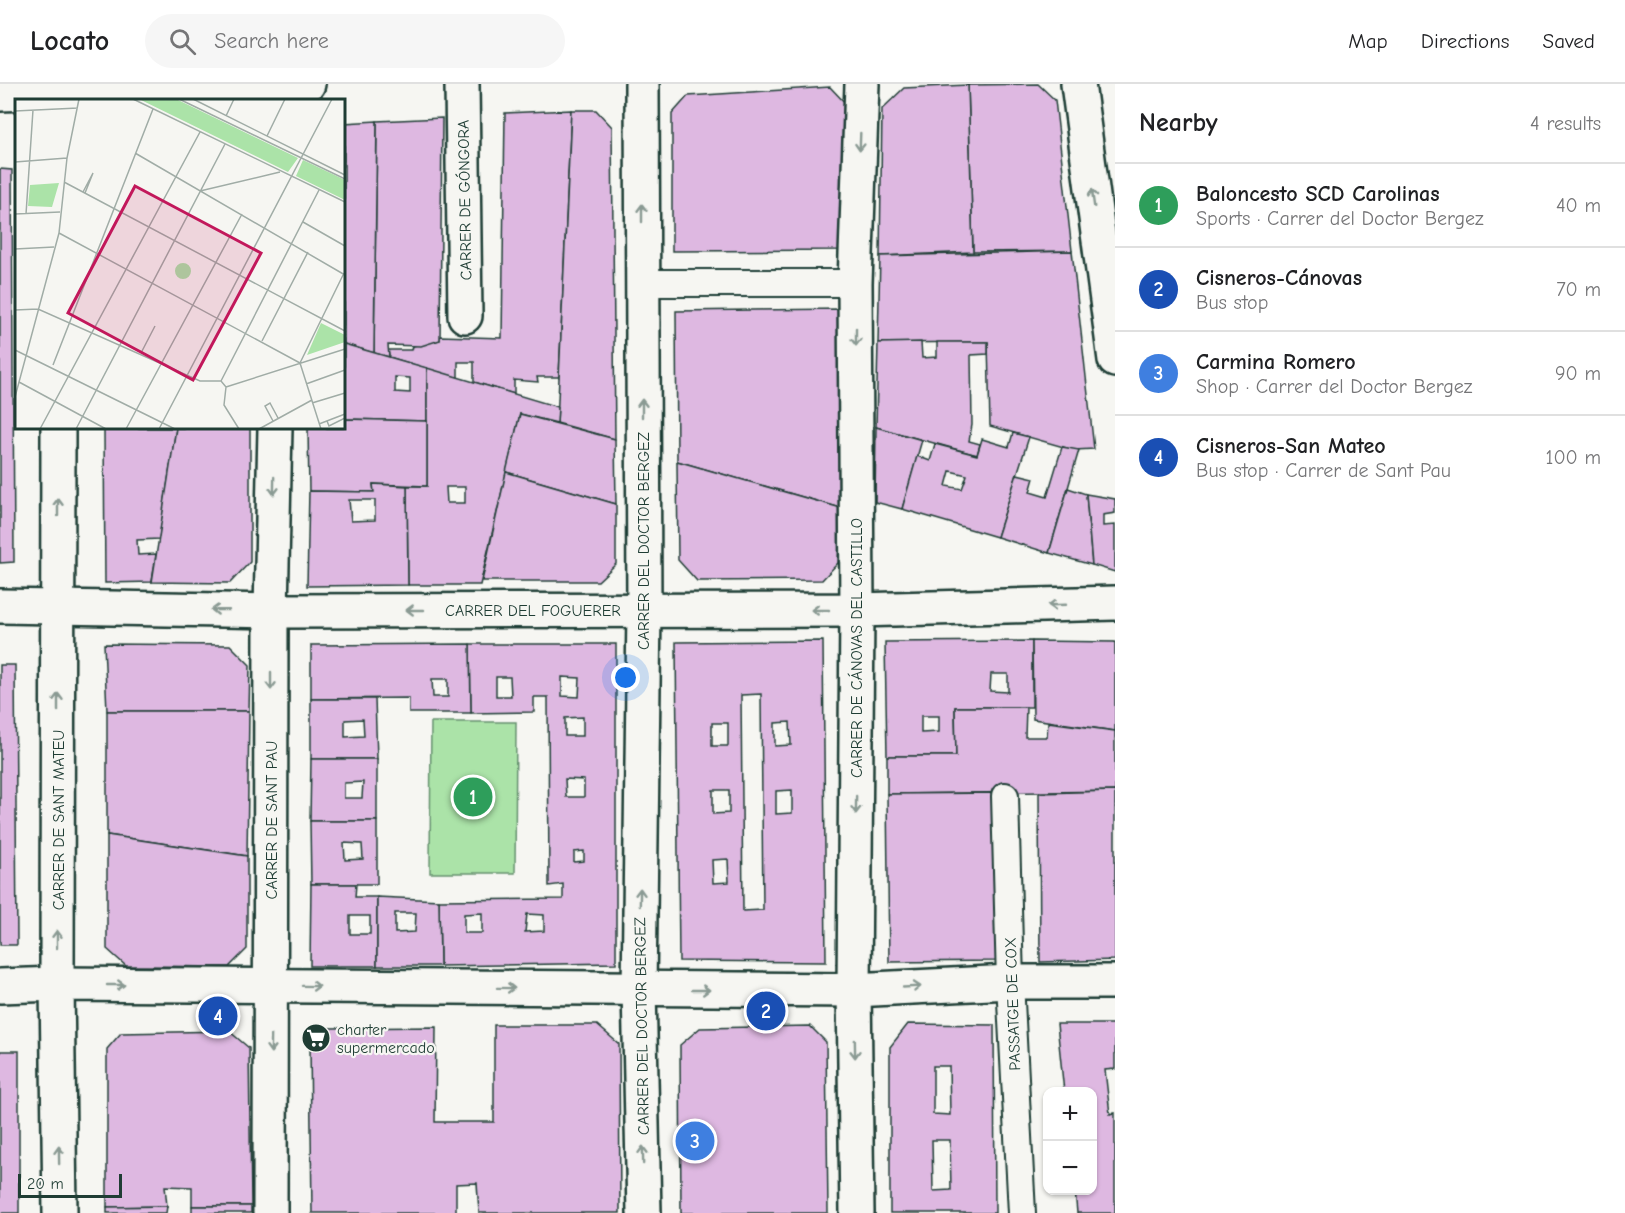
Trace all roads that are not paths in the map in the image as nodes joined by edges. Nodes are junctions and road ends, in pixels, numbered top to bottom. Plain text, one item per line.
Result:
1 (462, 84) edge
2 (642, 84) edge
3 (862, 84) edge
4 (1078, 84) edge
5 (290, 89) edge
6 (56, 92) edge
7 (0, 94) edge
8 (641, 283) junction
9 (855, 283) junction
10 (465, 316) dead end
11 (1115, 360) edge
12 (58, 429) edge
13 (275, 429) edge
14 (1115, 603) edge
15 (0, 606) edge
16 (59, 608) junction
17 (271, 610) junction
18 (644, 610) junction
19 (857, 610) junction
20 (1005, 796) dead end
21 (1010, 982) junction
22 (1115, 982) edge
23 (57, 984) junction
24 (0, 986) edge
25 (272, 986) junction
26 (639, 989) junction
27 (854, 990) junction
28 (60, 1213) edge
29 (270, 1213) edge
30 (644, 1213) edge
31 (857, 1213) edge
32 (1022, 1213) edge

1 - 10 street, CARRER DE GÓNGORA
8 -> 2 street, CARRER DEL DOCTOR BERGEZ
3 -> 9 street, CARRER DE CÁNOVAS DEL CASTILLO
11 -> 4 street
5 - 6 street
6 - 7 street
8 - 9 street
18 -> 8 street, CARRER DEL DOCTOR BERGEZ
9 -> 19 street, CARRER DE CÁNOVAS DEL CASTILLO
16 -> 12 street, CARRER DE SANT MATEU
13 -> 17 street, CARRER DE SANT PAU
14 -> 19 street, CARRER DEL FOGUERER
15 - 16 street, CARRER DEL FOGUERER
17 -> 16 street, CARRER DEL FOGUERER
23 -> 16 street, CARRER DE SANT MATEU
18 -> 17 street, CARRER DEL FOGUERER
17 -> 25 street, CARRER DE SANT PAU
19 -> 18 street, CARRER DEL FOGUERER
26 -> 18 street, CARRER DEL DOCTOR BERGEZ
19 -> 27 street, CARRER DE CÁNOVAS DEL CASTILLO
20 - 21 street, PASSATGE DE COX
21 - 22 street
27 -> 21 street
21 - 32 street, PASSATGE DE COX
23 - 24 street
23 -> 25 street
28 -> 23 street, CARRER DE SANT MATEU
25 -> 26 street
25 -> 29 street, CARRER DE SANT PAU
26 -> 27 street
30 -> 26 street, CARRER DEL DOCTOR BERGEZ
27 -> 31 street, CARRER DE CÁNOVAS DEL CASTILLO

